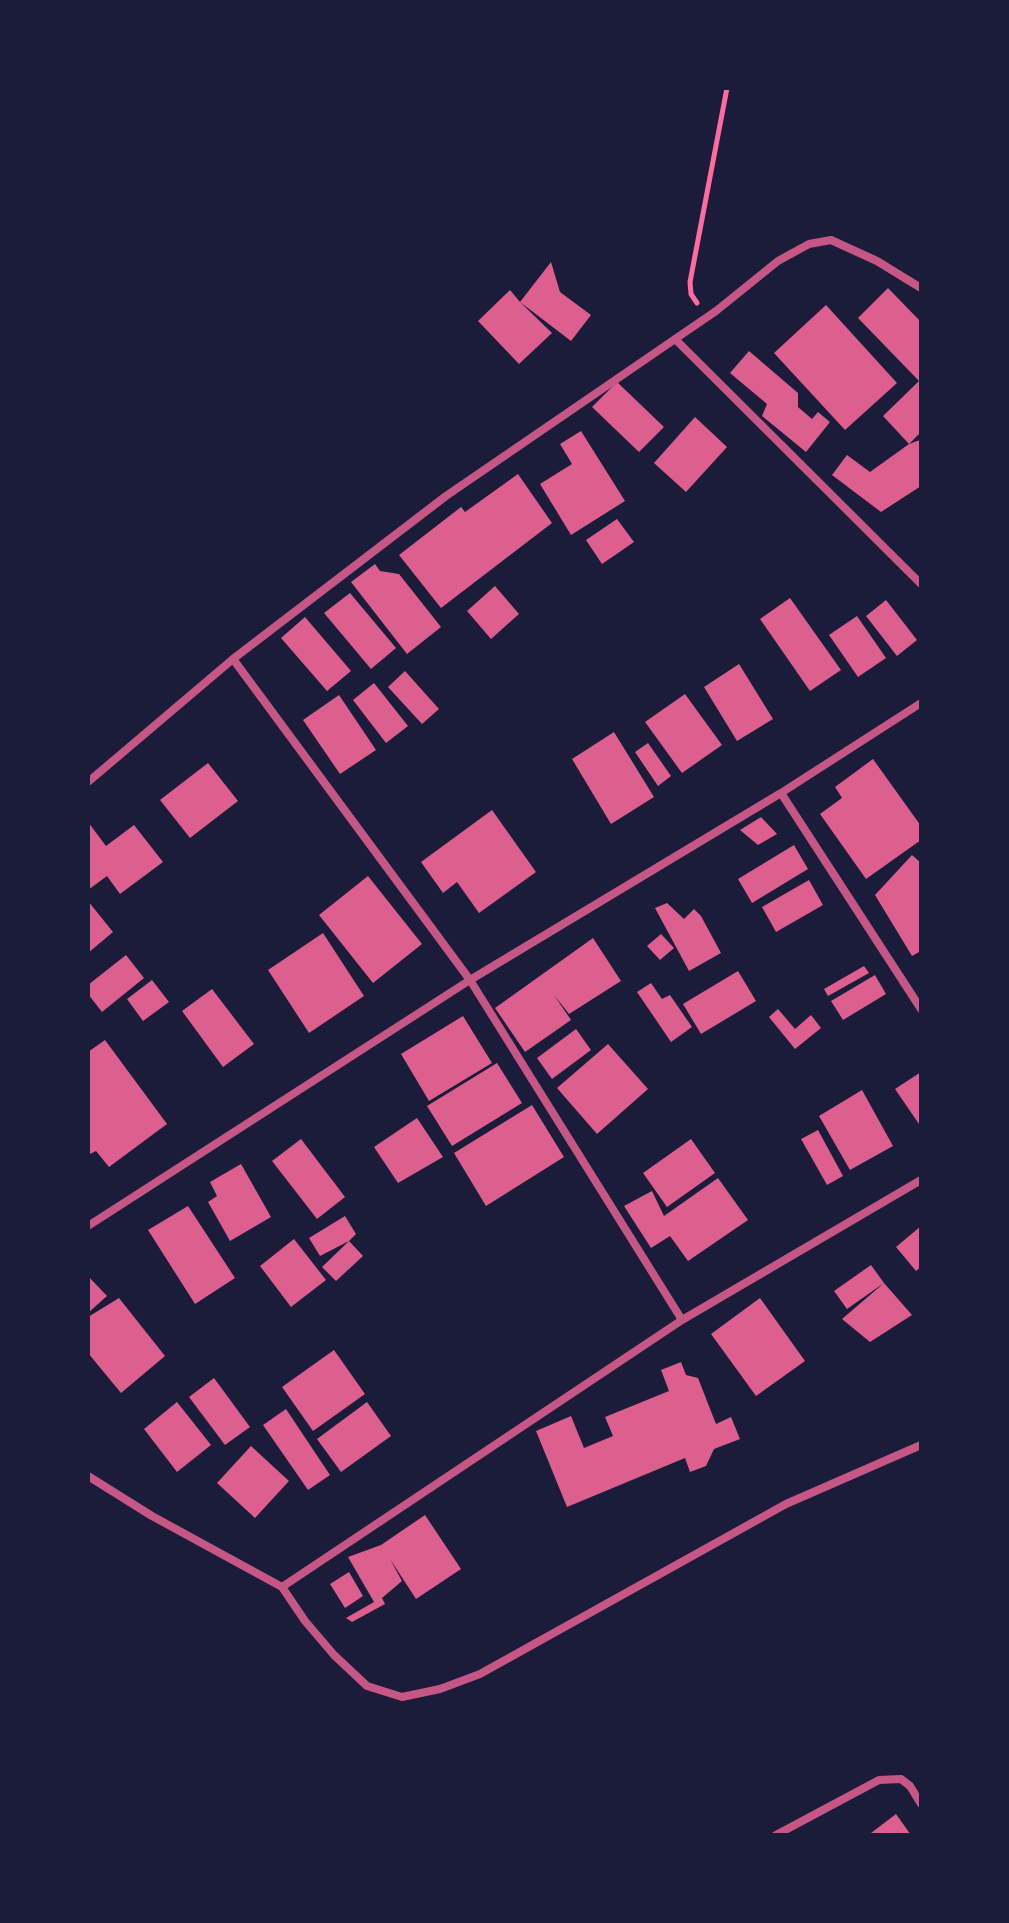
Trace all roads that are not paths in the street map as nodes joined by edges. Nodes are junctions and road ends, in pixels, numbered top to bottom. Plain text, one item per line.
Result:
1 (921, 288) edge
2 (675, 339) junction
3 (921, 584) edge
4 (233, 659) junction
5 (921, 703) edge
6 (88, 782) edge
7 (781, 793) junction
8 (470, 980) junction
9 (921, 1009) edge
10 (921, 1180) edge
11 (88, 1226) edge
12 (682, 1320) junction
13 (921, 1445) edge
14 (88, 1476) edge
15 (282, 1587) junction
16 (921, 1804) edge
17 (776, 1835) edge

1 - 2 street
2 - 3 street
2 - 4 street
4 - 6 street
4 - 8 street
5 - 7 street
7 - 8 street
7 - 9 street
8 - 11 street
8 - 12 street
10 - 12 street
12 - 15 street
13 - 15 street
14 - 15 street
16 - 17 street

